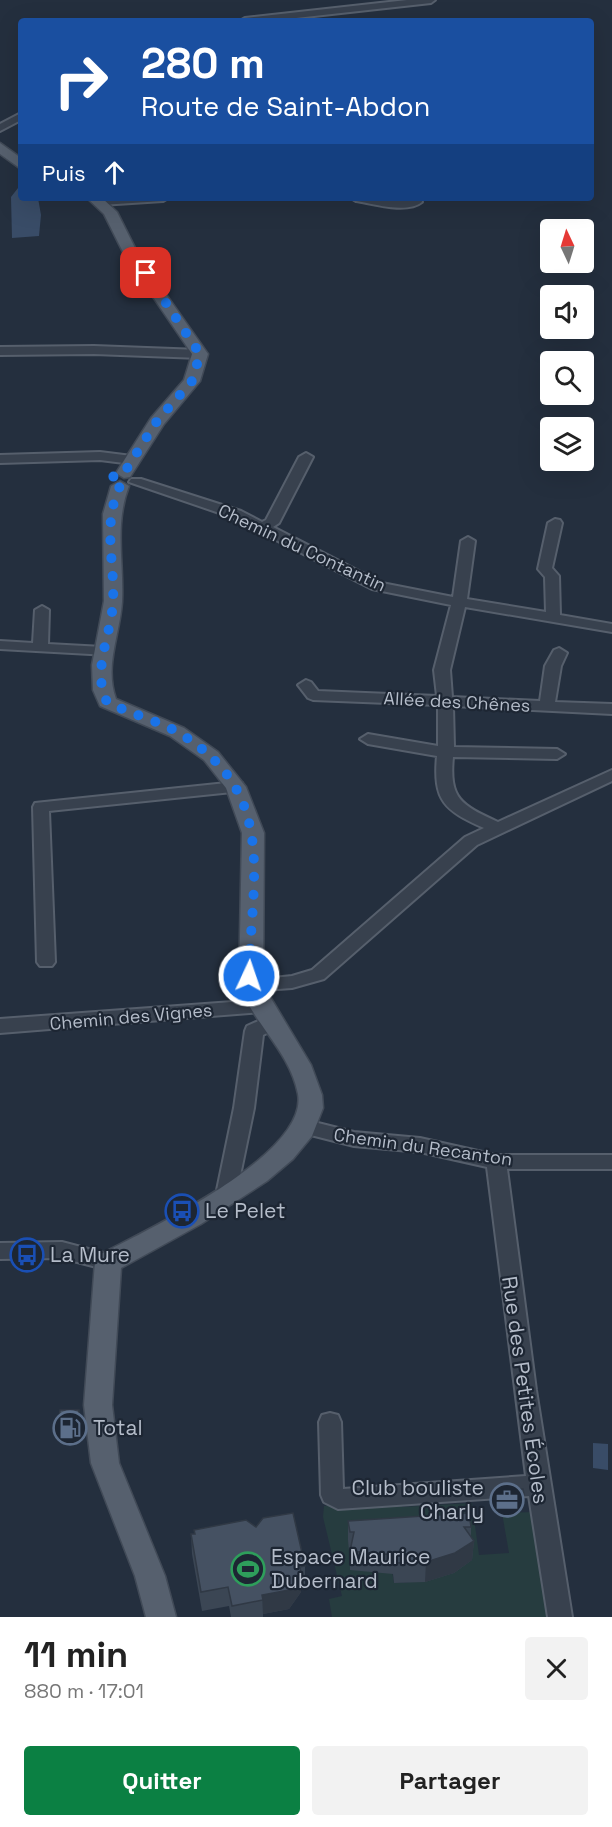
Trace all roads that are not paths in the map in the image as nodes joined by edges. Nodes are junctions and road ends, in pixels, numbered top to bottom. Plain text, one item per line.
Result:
1 (431, 0) edge
2 (272, 18) edge
3 (18, 118) edge
4 (0, 128) edge
5 (0, 147) edge
6 (18, 162) edge
7 (99, 201) edge
8 (376, 201) edge
9 (411, 201) edge
10 (0, 351) edge
11 (200, 354) junction
12 (306, 457) dead end
13 (0, 459) edge
14 (128, 475) junction
15 (555, 523) dead end
16 (262, 528) junction
17 (468, 541) dead end
18 (459, 602) junction
19 (42, 610) dead end
20 (553, 617) junction
21 (612, 628) edge
22 (0, 645) edge
23 (40, 647) junction
24 (103, 652) junction
25 (559, 653) dead end
26 (306, 685) dead end
27 (445, 701) junction
28 (547, 706) junction
29 (612, 709) edge
30 (369, 739) dead end
31 (447, 753) junction
32 (557, 754) dead end
33 (612, 775) edge
34 (236, 787) junction
35 (499, 829) junction
36 (46, 962) dead end
37 (251, 985) junction
38 (267, 1014) junction
39 (0, 1026) edge
40 (306, 1127) junction
41 (496, 1162) junction
42 (612, 1162) edge
43 (226, 1195) junction
44 (0, 1251) edge
45 (108, 1262) junction
46 (330, 1422) dead end
47 (538, 1485) junction
48 (152, 1582) junction
49 (161, 1617) edge
50 (173, 1617) edge
51 (560, 1617) edge

1 - 2 street
3 - 4 street
5 - 6 main road
7 - 11 main road
8 - 9 street
10 - 11 street
11 - 14 main road
12 - 16 street
13 - 14 street, Chemin du Contantin
14 - 16 street, Chemin du Contantin
14 - 24 main road
15 - 20 street
16 - 18 street, Chemin du Contantin
17 - 18 street
18 - 20 street, Chemin du Contantin
18 - 27 street
19 - 23 street
20 - 21 street, Chemin du Contantin
22 - 23 street
23 - 24 street
24 - 34 main road
25 - 28 street
26 - 27 street, Allée des Chênes
27 - 28 street, Allée des Chênes
27 - 31 street
28 - 29 street, Allée des Chênes
30 - 31 street
31 - 32 street
31 - 35 street
33 - 35 street
34 - 36 street
34 - 37 main road
35 - 37 street
37 - 38 main road
38 - 39 street, Chemin des Vignes
38 - 40 main road
38 - 43 street
40 - 41 street, Chemin du Recanton
40 - 43 main road
41 - 42 street, Chemin du Recanton
41 - 47 street, Rue des Petites Écoles
43 - 45 main road
44 - 45 street
45 - 48 main road
46 - 47 street
47 - 51 street, Rue des Petites Écoles
48 - 49 main road
48 - 50 main road

